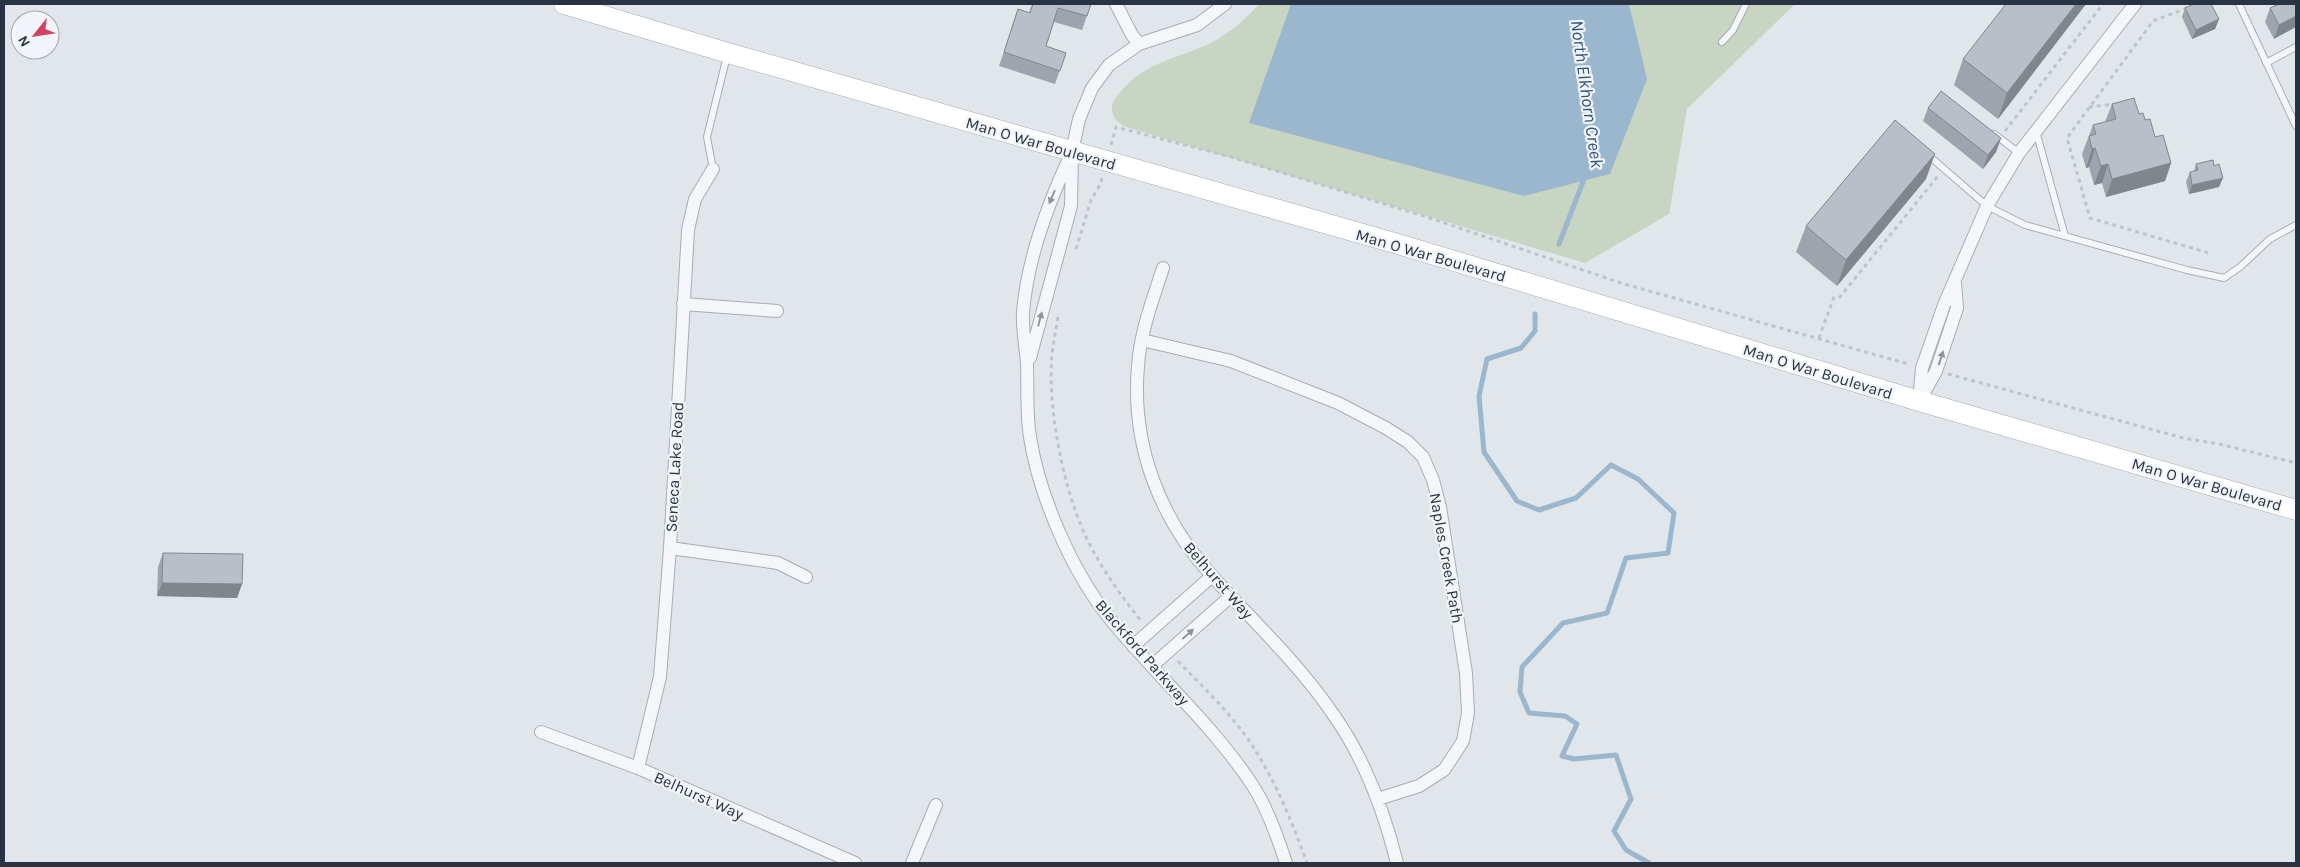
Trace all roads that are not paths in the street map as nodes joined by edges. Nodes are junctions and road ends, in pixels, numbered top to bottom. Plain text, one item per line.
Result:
1 (564, 4) edge
2 (1116, 4) edge
3 (1225, 4) edge
4 (1746, 4) edge
5 (2135, 4) edge
6 (2239, 4) edge
7 (1722, 42) dead end
8 (1139, 44) junction
9 (2296, 47) edge
10 (728, 53) junction
11 (2266, 63) junction
12 (2296, 126) edge
13 (1988, 130) edge
14 (2036, 130) junction
15 (1924, 151) edge
16 (1072, 152) junction
17 (2019, 152) junction
18 (712, 169) joint
19 (1987, 206) junction
20 (2296, 225) edge
21 (2065, 236) junction
22 (1163, 268) dead end
23 (1955, 283) junction
24 (683, 304) junction
25 (777, 311) dead end
26 (1142, 340) junction
27 (1027, 366) junction
28 (1918, 401) junction
29 (2296, 510) edge
30 (670, 548) junction
31 (1212, 576) junction
32 (806, 577) dead end
33 (1231, 596) junction
34 (1133, 646) junction
35 (1152, 666) junction
36 (541, 732) dead end
37 (638, 768) junction
38 (1378, 799) junction
39 (936, 805) dead end
40 (855, 863) edge
41 (912, 863) edge
42 (1286, 863) edge
43 (1397, 863) edge

1 - 10 main road, Man O War Boulevard
2 - 8 street
3 - 8 street, Blackford Parkway
4 - 7 lane
5 - 14 street
6 - 11 lane
8 - 16 street, Blackford Parkway
9 - 11 lane
10 - 16 main road, Man O War Boulevard
10 - 18 lane
11 - 12 lane
13 - 17 lane
14 - 17 street
14 - 21 lane
15 - 19 lane
27 -> 16 street, Blackford Parkway
16 -> 27 street, Blackford Parkway
16 - 28 main road, Man O War Boulevard
17 - 19 street
18 - 24 street, Seneca Lake Road
19 - 21 lane
19 - 23 street
20 - 21 lane
22 - 26 street, Belhurst Way
23 - 28 street
28 -> 23 street
24 - 25 street
24 - 30 street, Seneca Lake Road
26 - 31 street, Belhurst Way
26 - 38 street, Naples Creek Path
27 - 34 street, Blackford Parkway
28 - 29 main road, Man O War Boulevard
30 - 32 street
30 - 37 street, Seneca Lake Road
31 - 33 street, Belhurst Way
31 - 34 street
35 -> 33 street
33 - 38 street, Belhurst Way
34 - 35 street, Blackford Parkway
35 - 42 street, Blackford Parkway
36 - 37 street, Belhurst Way
37 - 40 street, Belhurst Way
38 - 43 street, Belhurst Way
39 - 41 street

